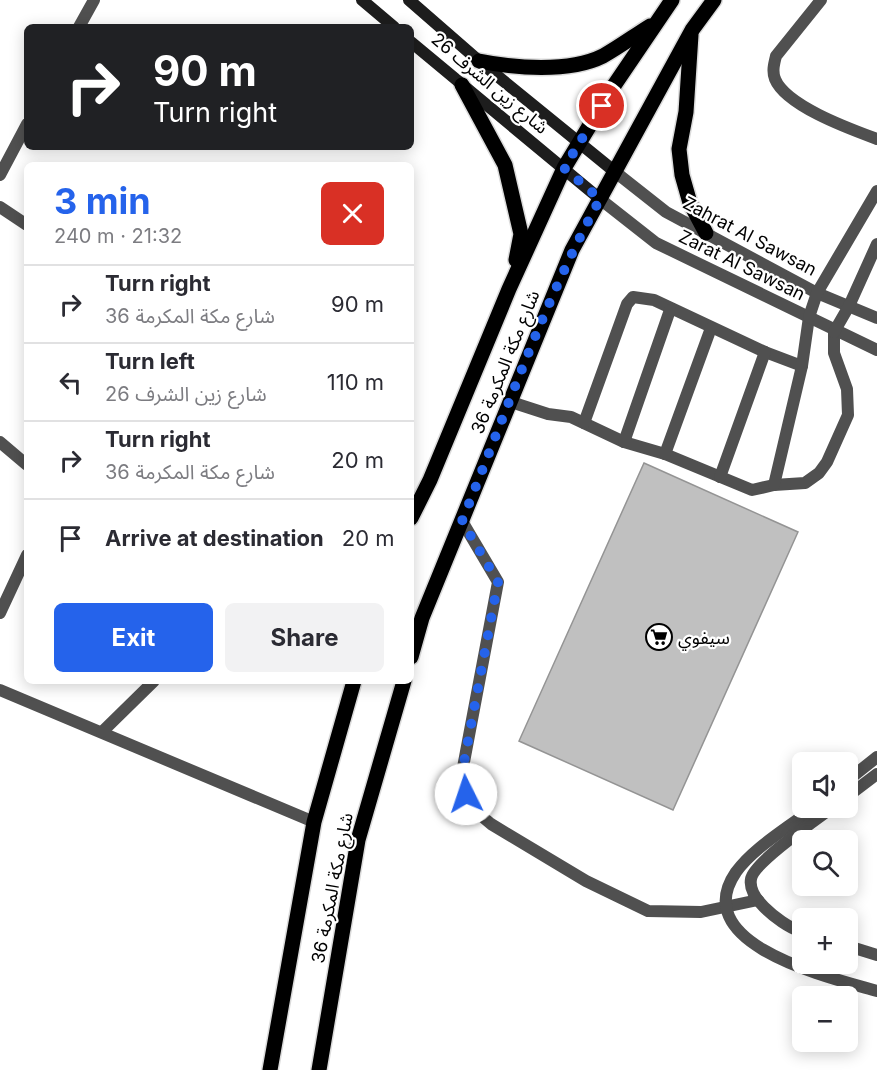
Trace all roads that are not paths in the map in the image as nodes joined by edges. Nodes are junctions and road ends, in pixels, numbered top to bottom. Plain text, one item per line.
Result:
1 (94, 0) edge
2 (362, 0) edge
3 (409, 0) edge
4 (672, 0) edge
5 (714, 0) edge
6 (821, 0) edge
7 (655, 23) junction
8 (81, 24) edge
9 (390, 24) edge
10 (692, 30) junction
11 (414, 45) edge
12 (479, 61) junction
13 (462, 85) junction
14 (24, 130) edge
15 (877, 139) edge
16 (578, 142) junction
17 (564, 168) junction
18 (614, 171) junction
19 (0, 175) edge
20 (877, 191) edge
21 (600, 199) junction
22 (0, 207) edge
23 (24, 223) edge
24 (706, 233) junction
25 (877, 244) edge
26 (509, 289) junction
27 (817, 293) junction
28 (849, 306) junction
29 (670, 310) junction
30 (809, 317) junction
31 (877, 318) edge
32 (711, 328) junction
33 (834, 332) junction
34 (877, 351) edge
35 (765, 352) junction
36 (802, 366) junction
37 (511, 402) junction
38 (584, 423) junction
39 (0, 442) edge
40 (624, 442) junction
41 (665, 454) junction
42 (24, 462) edge
43 (720, 477) junction
44 (774, 484) junction
45 (414, 505) edge
46 (462, 521) junction
47 (24, 562) edge
48 (0, 614) edge
49 (414, 646) edge
50 (151, 684) edge
51 (353, 684) edge
52 (403, 684) edge
53 (0, 690) edge
54 (102, 732) junction
55 (877, 757) edge
56 (858, 772) edge
57 (877, 774) edge
58 (858, 788) edge
59 (801, 818) edge
60 (819, 818) edge
61 (314, 822) junction
62 (758, 900) junction
63 (728, 908) junction
64 (792, 926) edge
65 (858, 949) edge
66 (877, 955) edge
67 (877, 991) edge
68 (270, 1070) edge
69 (319, 1070) edge

1 - 8 street
2 - 9 main road
3 - 12 main road, شارع زين الشرف 26
4 - 7 main road, شارع مكة المكرمة 36
5 - 10 main road, شارع مكة المكرمة 36
6 - 15 street
7 - 12 main road
7 - 16 main road, شارع مكة المكرمة 36
10 - 18 main road, شارع مكة المكرمة 36
10 - 24 main road
11 - 13 main road, شارع زين الشرف 26
12 - 16 main road, شارع زين الشرف 26
13 - 17 main road, شارع زين الشرف 26
13 - 26 main road
14 - 19 street
16 - 17 main road, شارع مكة المكرمة 36
16 - 18 main road, شارع زين الشرف 26
17 - 21 main road, شارع زين الشرف 26
17 - 26 main road, شارع مكة المكرمة 36
18 - 21 main road, شارع مكة المكرمة 36
18 - 24 street, Zahrat Al Sawsan
20 - 27 street
21 - 30 street, Zarat Al Sawsan
21 - 37 main road, شارع مكة المكرمة 36
22 - 23 street
24 - 27 street, Zahrat Al Sawsan
25 - 28 street
26 - 45 main road, شارع مكة المكرمة 36
27 - 28 street, Zahrat Al Sawsan
27 - 30 street
28 - 31 street, Zahrat Al Sawsan
28 - 33 street
29 - 32 street
29 - 38 street
29 - 40 street
30 - 33 street, Zarat Al Sawsan
30 - 36 street
32 - 35 street
32 - 41 street
33 - 34 street, Zarat Al Sawsan
33 - 44 street
35 - 36 street
35 - 43 street
36 - 44 street
37 - 38 street
37 - 46 main road, شارع مكة المكرمة 36
38 - 40 street
39 - 42 street
40 - 41 street
41 - 43 street
43 - 44 street
46 - 49 main road, شارع مكة المكرمة 36
46 - 63 street
47 - 48 street
50 - 54 street
51 - 61 main road, شارع مكة المكرمة 36
52 - 69 main road, شارع مكة المكرمة 36
53 - 54 street
54 - 61 street
55 - 56 street
57 - 58 street
59 - 63 street
60 - 62 street
61 - 68 main road, شارع مكة المكرمة 36
62 - 63 street
62 - 64 street
63 - 67 street
65 - 66 street

